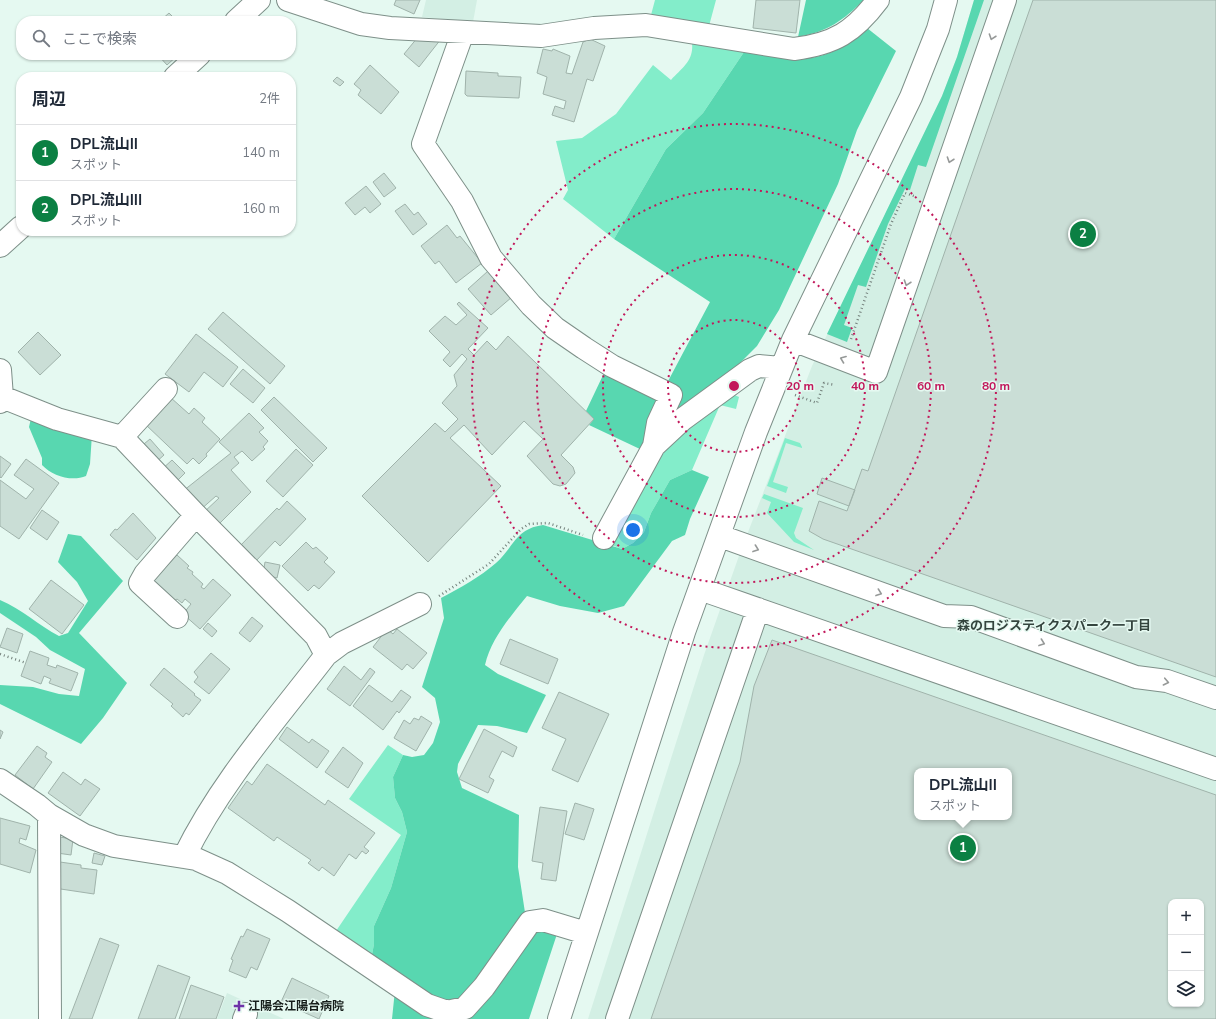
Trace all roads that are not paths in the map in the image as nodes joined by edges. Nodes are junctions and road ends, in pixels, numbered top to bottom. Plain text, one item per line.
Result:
1 (259, 0) edge
2 (288, 0) edge
3 (878, 0) edge
4 (946, 0) edge
5 (1005, 0) edge
6 (241, 16) edge
7 (463, 32) junction
8 (194, 60) edge
9 (180, 72) edge
10 (16, 232) edge
11 (0, 246) edge
12 (794, 340) junction
13 (781, 368) junction
14 (0, 370) edge
15 (166, 389) dead end
16 (1, 399) edge
17 (122, 437) junction
18 (654, 446) junction
19 (196, 515) junction
20 (720, 536) junction
21 (604, 538) road end
22 (700, 589) junction
23 (420, 604) road end
24 (758, 609) junction
25 (177, 617) dead end
26 (326, 655) junction
27 (1216, 698) edge
28 (1216, 769) edge
29 (0, 780) edge
30 (48, 815) junction
31 (184, 857) junction
32 (586, 933) junction
33 (50, 1019) edge
34 (559, 1019) edge
35 (617, 1019) edge

1 - 6 street
2 - 7 street
3 - 7 street
4 - 12 street
5 -> 12 street
7 - 18 street
8 - 9 street
10 - 11 street
12 - 13 street
13 - 18 street
13 - 20 street
14 - 16 street
15 - 17 street
16 - 17 street
17 - 19 street
18 - 21 street
19 - 25 street
19 - 26 street
20 - 22 street
20 -> 27 street
22 - 24 street
22 - 32 street
23 - 26 street
24 - 28 street
24 - 35 street
26 - 31 street
29 - 30 street
30 - 31 street
30 - 33 street
31 - 32 street
32 - 34 street

